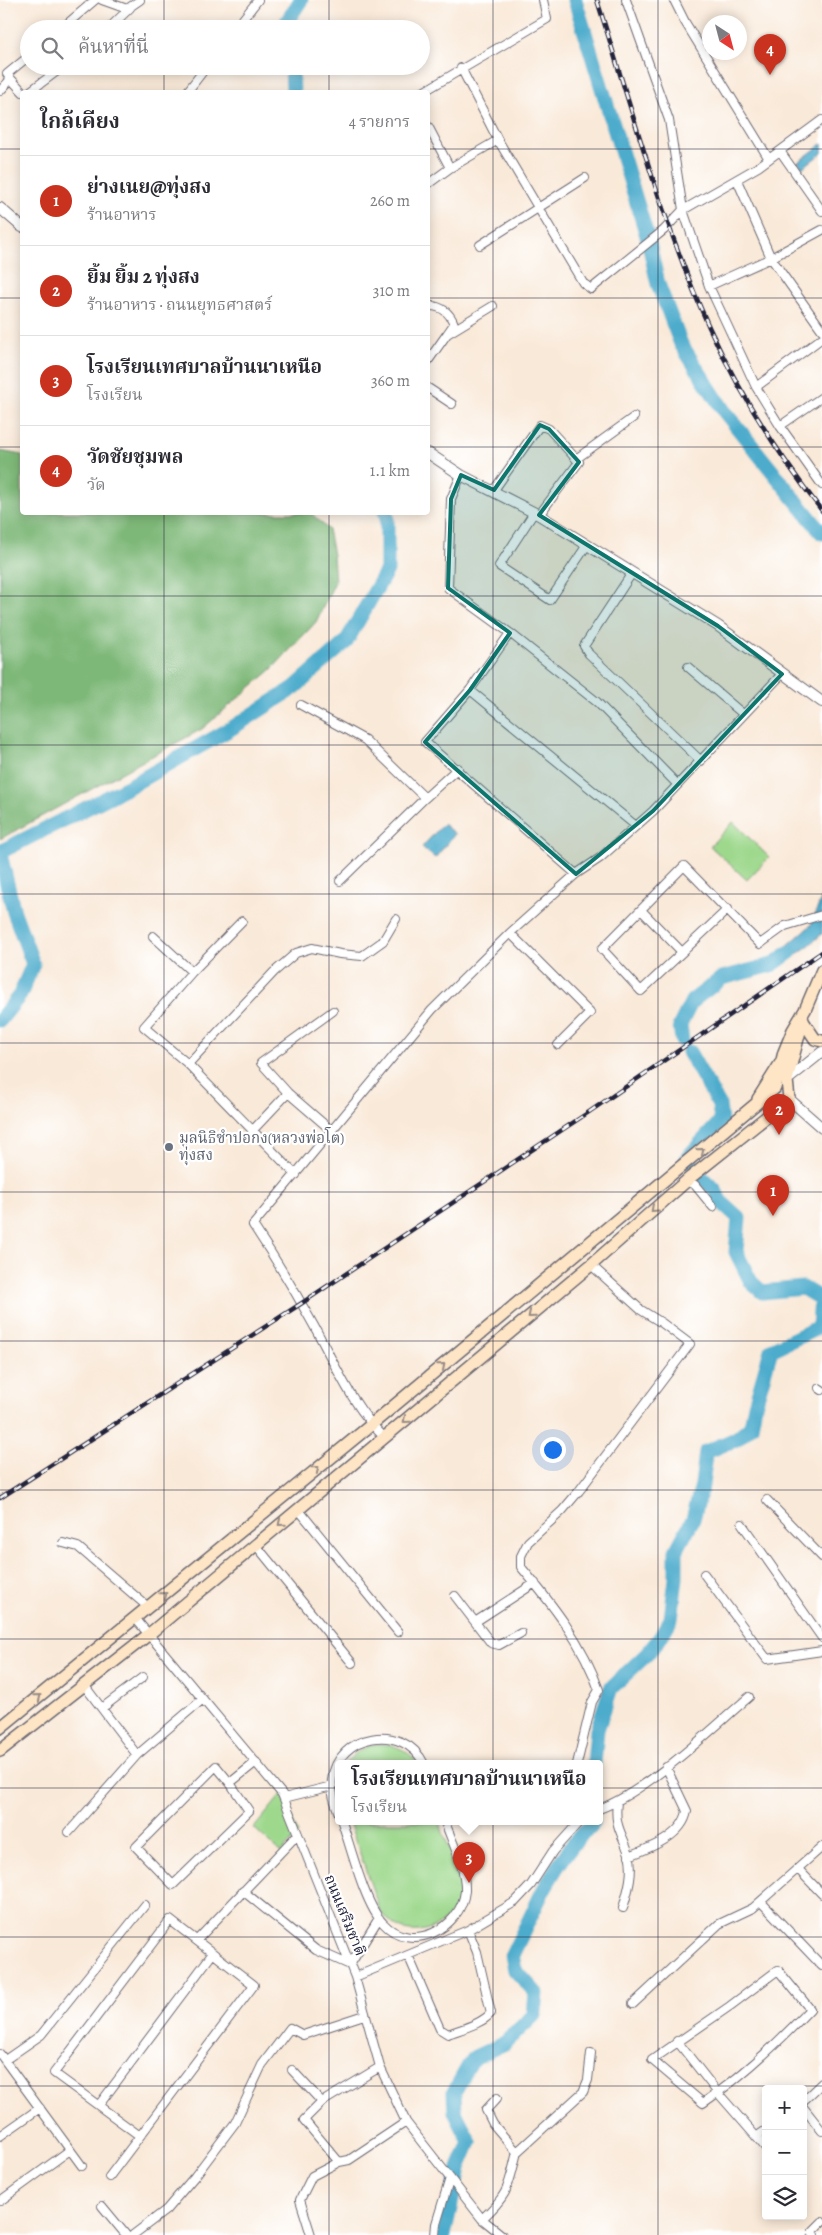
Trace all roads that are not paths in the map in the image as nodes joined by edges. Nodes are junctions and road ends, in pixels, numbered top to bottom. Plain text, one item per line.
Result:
1 (95, 0) edge
2 (102, 0) edge
3 (140, 0) edge
4 (258, 0) edge
5 (543, 0) edge
6 (626, 0) edge
7 (674, 0) edge
8 (132, 6) junction
9 (72, 20) edge
10 (117, 20) edge
11 (243, 20) edge
12 (20, 63) edge
13 (461, 68) junction
14 (52, 75) edge
15 (200, 75) edge
16 (10, 79) junction
17 (21, 90) edge
18 (32, 90) edge
19 (189, 90) edge
20 (426, 90) edge
21 (0, 91) edge
22 (822, 120) edge
23 (430, 130) edge
24 (498, 140) junction
25 (780, 151) junction
26 (769, 159) junction
27 (450, 168) junction
28 (585, 178) dead end
29 (737, 180) junction
30 (430, 183) edge
31 (0, 208) edge
32 (539, 208) junction
33 (683, 210) junction
34 (822, 211) edge
35 (20, 225) edge
36 (822, 230) edge
37 (480, 245) dead end
38 (771, 258) junction
39 (710, 286) junction
40 (430, 306) edge
41 (493, 306) dead end
42 (822, 330) edge
43 (447, 334) junction
44 (822, 338) edge
45 (430, 358) edge
46 (756, 387) junction
47 (430, 389) edge
48 (822, 396) edge
49 (452, 404) dead end
50 (634, 417) dead end
51 (780, 426) junction
52 (430, 454) edge
53 (576, 459) junction
54 (462, 475) junction
55 (822, 485) edge
56 (494, 490) junction
57 (536, 514) junction
58 (587, 545) junction
59 (632, 573) junction
60 (510, 633) junction
61 (688, 667) dead end
62 (782, 674) junction
63 (470, 690) junction
64 (822, 702) edge
65 (301, 704) dead end
66 (743, 714) junction
67 (701, 761) junction
68 (458, 768) junction
69 (677, 784) junction
70 (424, 798) junction
71 (636, 826) junction
72 (576, 874) junction
73 (340, 881) dead end
74 (728, 909) junction
75 (641, 910) junction
76 (822, 915) edge
77 (396, 919) dead end
78 (242, 921) dead end
79 (510, 933) junction
80 (153, 936) dead end
81 (682, 952) junction
82 (822, 970) edge
83 (192, 972) junction
84 (333, 1011) dead end
85 (804, 1016) junction
86 (822, 1041) edge
87 (558, 1045) dead end
88 (822, 1052) edge
89 (781, 1062) junction
90 (188, 1064) junction
91 (787, 1080) junction
92 (776, 1088) junction
93 (288, 1093) junction
94 (789, 1099) junction
95 (753, 1107) junction
96 (822, 1128) edge
97 (252, 1131) junction
98 (332, 1131) junction
99 (296, 1175) junction
100 (688, 1179) junction
101 (713, 1206) dead end
102 (591, 1265) junction
103 (371, 1425) junction
104 (385, 1438) junction
105 (767, 1500) dead end
106 (298, 1509) junction
107 (742, 1524) dead end
108 (63, 1543) dead end
109 (255, 1544) junction
110 (822, 1557) edge
111 (704, 1574) dead end
112 (535, 1583) junction
113 (456, 1596) dead end
114 (148, 1607) junction
115 (135, 1618) junction
116 (475, 1622) junction
117 (398, 1632) dead end
118 (521, 1632) dead end
119 (148, 1635) junction
120 (822, 1638) edge
121 (822, 1651) edge
122 (352, 1663) dead end
123 (143, 1677) dead end
124 (84, 1685) junction
125 (749, 1697) dead end
126 (203, 1699) junction
127 (102, 1708) junction
128 (0, 1728) edge
129 (0, 1751) edge
130 (137, 1755) junction
131 (340, 1760) edge
132 (422, 1760) edge
133 (579, 1760) edge
134 (256, 1762) junction
135 (666, 1767) junction
136 (335, 1773) edge
137 (230, 1784) junction
138 (332, 1786) junction
139 (284, 1798) junction
140 (335, 1802) edge
141 (617, 1802) junction
142 (603, 1807) edge
143 (343, 1825) edge
144 (446, 1825) edge
145 (577, 1825) edge
146 (69, 1832) dead end
147 (298, 1834) junction
148 (822, 1847) edge
149 (630, 1856) junction
150 (798, 1868) junction
151 (243, 1891) junction
152 (822, 1894) edge
153 (761, 1902) junction
154 (145, 1905) dead end
155 (623, 1908) dead end
156 (378, 1918) junction
157 (468, 1930) junction
158 (197, 1940) junction
159 (214, 1953) junction
160 (408, 1955) junction
161 (350, 1965) junction
162 (822, 1966) edge
163 (354, 1977) junction
164 (633, 2004) dead end
165 (364, 2015) junction
166 (677, 2041) junction
167 (591, 2053) dead end
168 (2, 2057) edge
169 (380, 2067) junction
170 (292, 2070) dead end
171 (822, 2083) edge
172 (718, 2093) junction
173 (807, 2097) edge
174 (497, 2098) dead end
175 (322, 2102) junction
176 (99, 2105) junction
177 (40, 2108) junction
178 (807, 2112) edge
179 (406, 2122) junction
180 (822, 2131) edge
181 (762, 2133) edge
182 (0, 2136) edge
183 (140, 2136) junction
184 (756, 2137) junction
185 (762, 2144) edge
186 (70, 2150) junction
187 (517, 2152) junction
188 (338, 2162) junction
189 (82, 2166) dead end
190 (109, 2177) dead end
191 (450, 2178) junction
192 (0, 2201) edge
193 (102, 2206) dead end
194 (482, 2218) junction
195 (822, 2222) edge
196 (126, 2235) edge
197 (133, 2235) edge
198 (311, 2235) edge
199 (435, 2235) edge
200 (502, 2235) edge
201 (815, 2235) edge

1 - 9 street
2 - 8 street
3 - 8 street
4 - 11 street
5 - 13 street
6 - 33 street
7 - 26 street
8 - 10 street
12 - 16 street
13 - 20 street
13 - 24 street
14 - 18 street
15 - 19 street
16 - 17 street
16 - 21 street
22 - 25 street
23 - 27 street
24 - 27 street
24 - 32 street
25 - 26 street
25 - 34 street
26 - 29 street
27 - 30 street
28 - 32 street
29 - 33 street
29 - 38 street
31 - 35 street
32 - 33 street
32 - 37 street
33 - 39 street
36 - 38 street
38 - 39 street
38 - 42 street
39 - 46 street
40 - 43 street
41 - 43 street
43 - 45 street
44 - 46 street
46 - 51 street
47 - 49 street
48 - 51 street
50 - 53 street
51 - 55 street
52 - 54 street
53 - 56 street
53 - 57 street
54 - 56 street
54 - 60 street
56 - 57 street
57 - 58 street
57 - 58 street
58 - 59 street
59 - 62 street
59 - 67 street
60 - 63 street
60 - 69 street
61 - 66 street
62 - 64 street
62 - 66 street
63 - 68 street
63 - 71 street
65 - 70 street
66 - 67 street
67 - 69 street
68 - 70 street
68 - 72 street
69 - 71 street
70 - 73 street
71 - 72 street
72 - 79 street
74 - 75 street
74 - 76 street
74 - 81 street
75 - 81 street
75 - 81 street
77 - 90 street
78 - 83 street
79 - 87 street
79 - 98 street
80 - 83 street
82 - 85 main road
83 - 90 street
84 - 93 street
85 - 86 main road
85 - 89 main road
85 - 91 main road
88 - 91 street
89 - 92 main road
89 - 95 main road
90 - 97 street
91 - 92 street
91 - 94 main road
92 - 95 main road
93 - 97 street
93 - 98 street
94 - 96 street
94 - 100 main road
103 -> 95 main road
97 - 99 street
98 - 99 street
99 - 103 street
100 - 101 street
100 -> 102 main road
102 -> 104 main road
102 - 112 street
103 - 104 street
114 -> 103 main road
104 - 106 main road
105 - 110 street
106 -> 109 main road
106 - 117 street
107 - 120 street
108 - 114 street
109 - 119 main road
109 - 122 street
111 - 121 street
112 - 116 street
112 - 133 street
113 - 116 street
114 - 115 main road
115 - 119 street, ถนนเสริมชาติ
128 -> 115 main road
116 - 118 street
119 - 124 main road
119 - 126 street, ถนนเสริมชาติ
123 - 127 street
124 - 127 street
124 - 129 main road
125 - 135 street
126 - 130 street
126 - 134 street, ถนนเสริมชาติ
127 - 130 street
130 - 146 street
131 - 132 street
134 - 137 street
134 - 139 street, ถนนเสริมชาติ
135 - 141 street
135 - 149 street
136 - 138 street
137 - 137 street
138 - 139 street
138 - 140 street
139 - 147 street, ถนนเสริมชาติ
141 - 142 street
141 - 149 street
143 - 156 street
144 - 156 street
145 - 157 street
147 - 151 street
147 - 161 street, ถนนเสริมชาติ
148 - 150 street
149 - 155 street
150 - 152 street
150 - 153 street
151 - 158 street
151 - 161 street
153 - 162 street
153 - 164 street
154 - 168 street
156 - 161 street
157 - 160 street
157 - 160 street
158 - 159 street
158 - 176 street
159 - 176 street
159 - 183 street
160 - 163 street
161 - 163 street, ถนนเสริมชาติ
163 - 165 street, ถนนเสริมชาติ
165 - 169 street, ถนนเสริมชาติ
165 - 197 street
166 - 172 street
166 - 172 street
166 - 172 street
167 - 187 street
168 - 177 street
169 - 175 street
169 - 179 street, ถนนเสริมชาติ
170 - 175 street
171 - 173 street
172 - 184 street
174 - 187 street
175 - 188 street
176 - 183 street
177 - 182 street
177 - 186 street
178 - 180 street
179 - 188 street
179 - 191 street, ถนนเสริมชาติ
181 - 184 street
183 - 190 street
184 - 185 street
186 - 189 street
186 - 192 street
187 - 194 street
188 - 198 street
191 - 194 street, ถนนเสริมชาติ
191 - 199 street
193 - 196 street
194 - 200 street, ถนนเสริมชาติ
195 - 201 street

